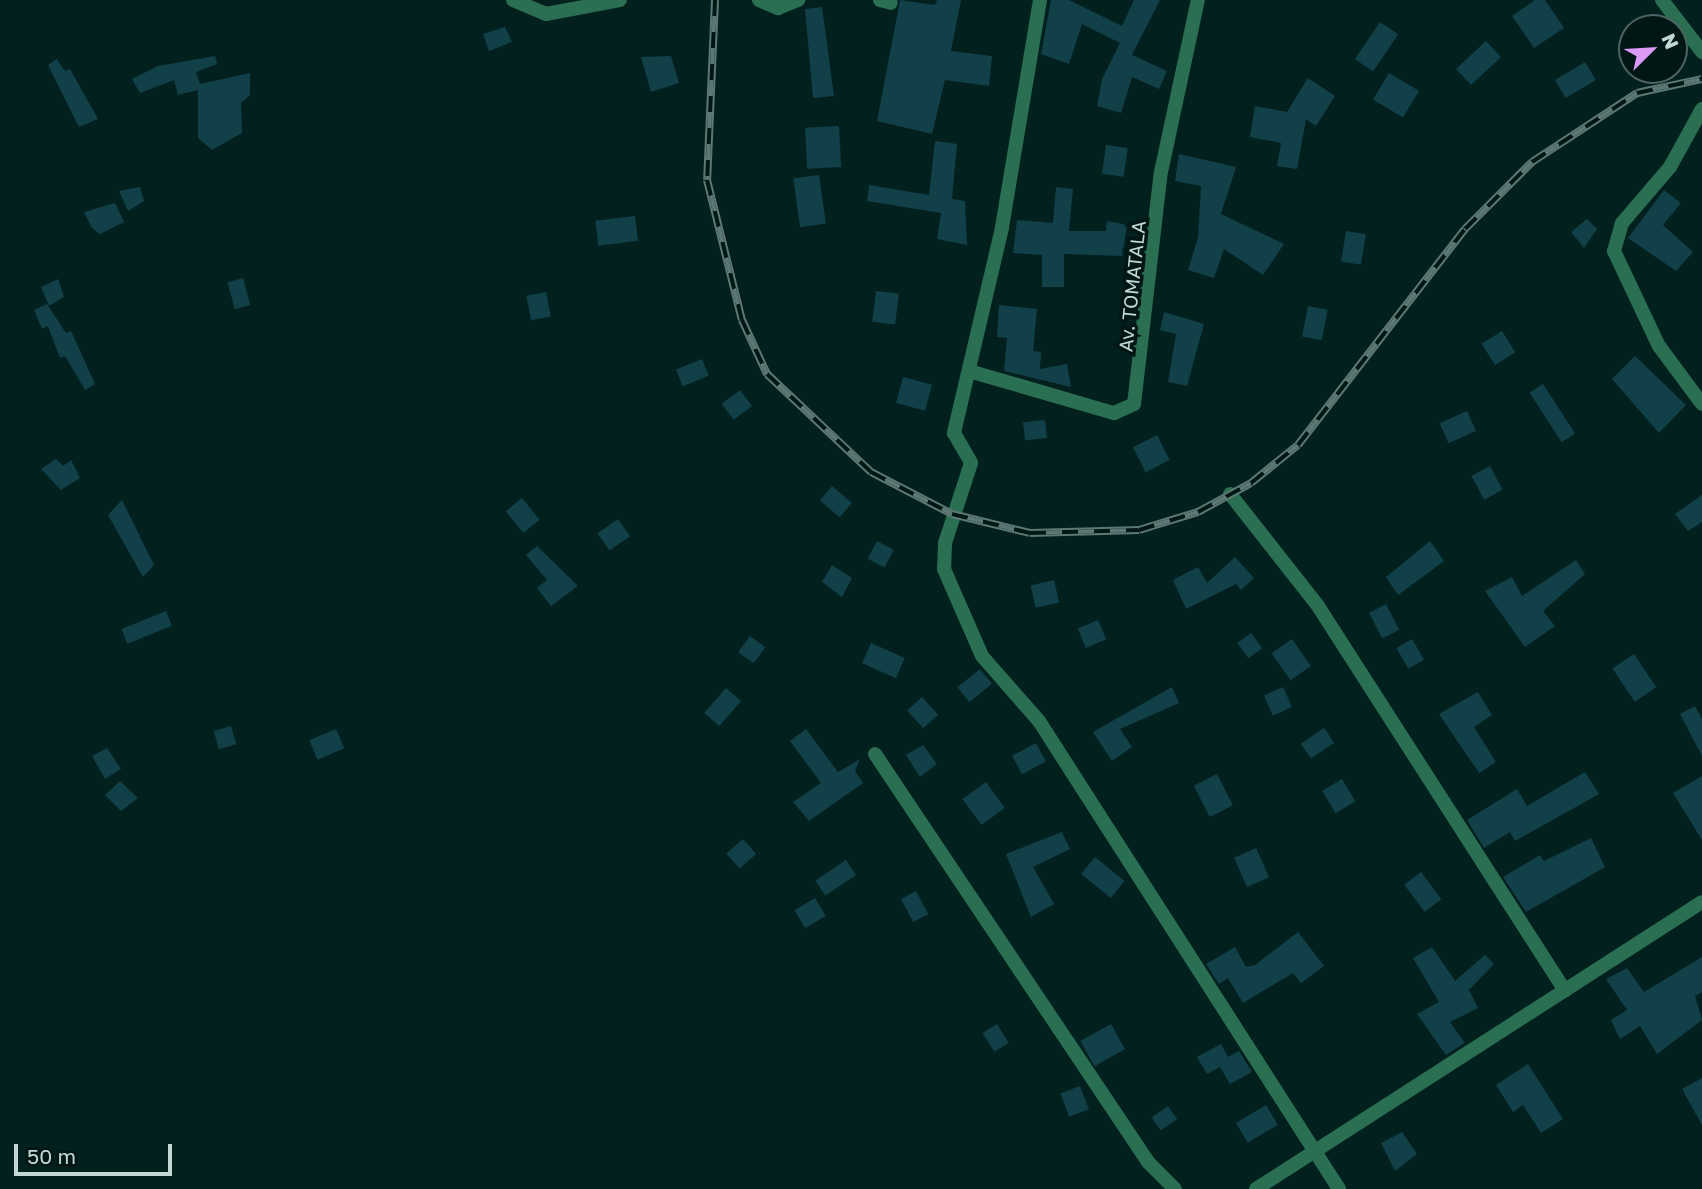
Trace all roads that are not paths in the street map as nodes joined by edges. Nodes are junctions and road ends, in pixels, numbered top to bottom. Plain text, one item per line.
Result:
1 (513, 0) edge
2 (620, 0) edge
3 (759, 0) edge
4 (798, 0) edge
5 (1040, 0) edge
6 (1198, 0) edge
7 (1662, 0) edge
8 (1702, 52) edge
9 (1700, 117) edge
10 (969, 371) junction
11 (1702, 404) edge
12 (1230, 494) dead end
13 (876, 754) dead end
14 (1702, 902) edge
15 (1565, 991) junction
16 (1316, 1155) junction
17 (1175, 1189) edge
18 (1256, 1189) edge
19 (1339, 1189) edge

1 - 2 street
3 - 4 street
5 - 10 street
6 - 10 street, Av. TOMATALA
7 - 8 street
9 - 11 street
10 - 16 street
12 - 15 street
13 - 17 street
14 - 15 street
15 - 16 street
16 - 18 street
16 - 19 street

